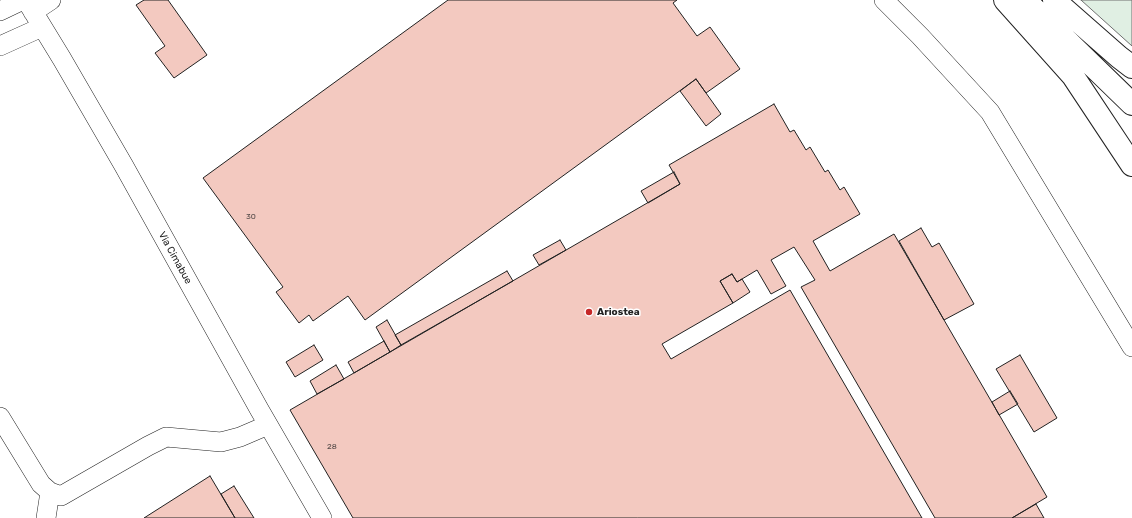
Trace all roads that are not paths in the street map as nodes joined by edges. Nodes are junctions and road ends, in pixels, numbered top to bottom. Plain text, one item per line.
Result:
1 (51, 0) edge
2 (884, 0) edge
3 (1005, 0) edge
4 (1025, 0) edge
5 (1054, 0) edge
6 (31, 10) edge
7 (0, 11) edge
8 (0, 46) edge
9 (1132, 67) edge
10 (1132, 104) edge
11 (1132, 165) edge
12 (1132, 347) edge
13 (0, 417) edge
14 (268, 425) junction
15 (50, 492) junction
16 (46, 518) edge
17 (322, 518) edge

1 - 6 street
2 - 12 street
3 - 11 main road
4 - 10 main road
5 - 9 main road
6 - 7 street
6 - 8 street
6 - 14 street, Via Cimabue
13 - 15 street
14 - 15 street
14 - 17 street, Via Cimabue
15 - 16 street

